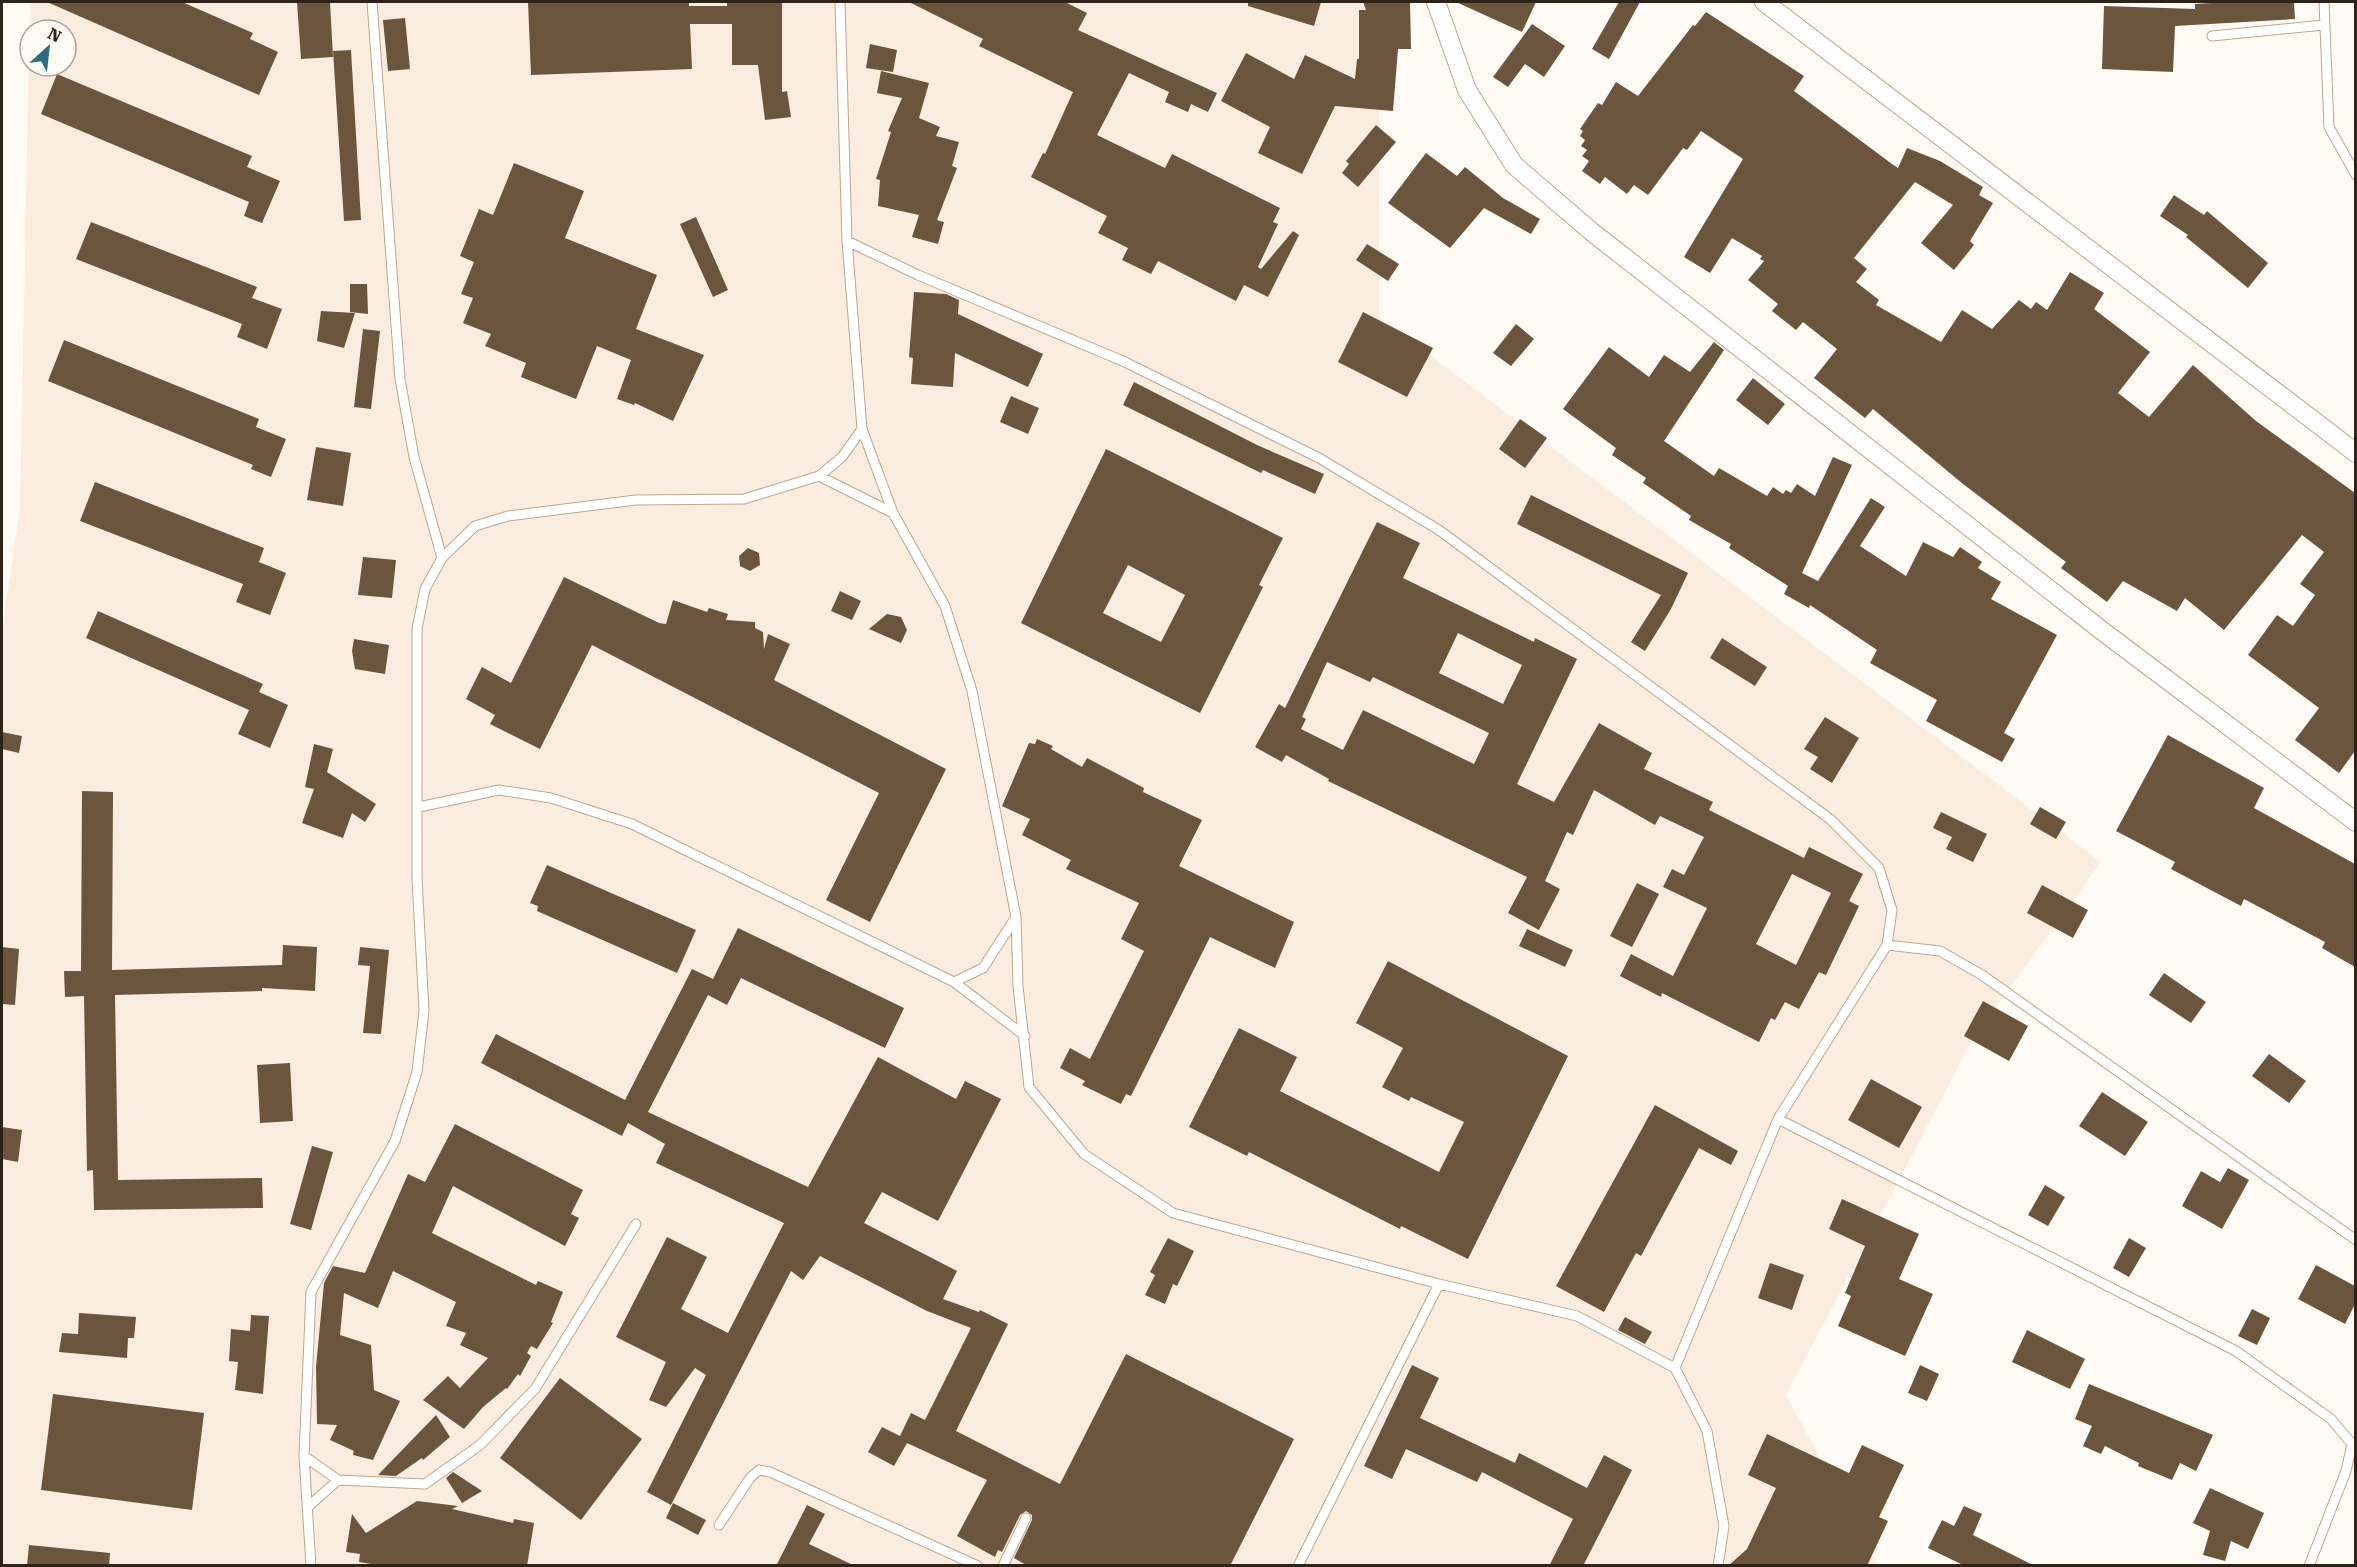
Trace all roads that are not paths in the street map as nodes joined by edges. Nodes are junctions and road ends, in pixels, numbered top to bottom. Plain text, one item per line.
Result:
1 (372, 2) edge
2 (840, 2) edge
3 (1437, 2) edge
4 (1764, 2) edge
5 (2324, 2) edge
6 (2324, 25) junction
7 (2212, 36) dead end
8 (2355, 175) edge
9 (847, 241) junction
10 (862, 429) junction
11 (2355, 453) edge
12 (819, 476) junction
13 (893, 513) junction
14 (442, 558) junction
15 (419, 807) junction
16 (2355, 822) edge
17 (1016, 917) junction
18 (1887, 945) junction
19 (954, 982) junction
20 (1024, 1036) junction
21 (1778, 1119) junction
22 (636, 1224) dead end
23 (2355, 1240) edge
24 (1439, 1284) junction
25 (1675, 1368) junction
26 (304, 1456) junction
27 (338, 1480) junction
28 (308, 1507) junction
29 (1026, 1518) dead end
30 (719, 1525) dead end
31 (311, 1566) edge
32 (978, 1566) edge
33 (1003, 1566) edge
34 (1298, 1566) edge
35 (1718, 1566) edge
36 (2309, 1566) edge

1 - 14 lane
2 - 9 lane
3 - 16 street
4 - 11 street
5 - 6 lane
6 - 7 lane
6 - 8 lane
9 - 10 lane
9 - 18 lane
10 - 12 lane
10 - 13 lane
12 - 13 lane
12 - 14 lane
13 - 17 lane
14 - 15 lane
15 - 19 lane
15 - 26 lane
17 - 19 lane
17 - 20 lane
18 - 21 lane
18 - 23 lane
19 - 20 lane
20 - 24 lane
21 - 25 lane
21 - 36 lane
22 - 27 lane
24 - 25 lane
24 - 34 lane
25 - 35 lane
26 - 27 lane
26 - 28 lane
27 - 28 lane
28 - 31 lane
29 - 33 lane
30 - 32 lane

